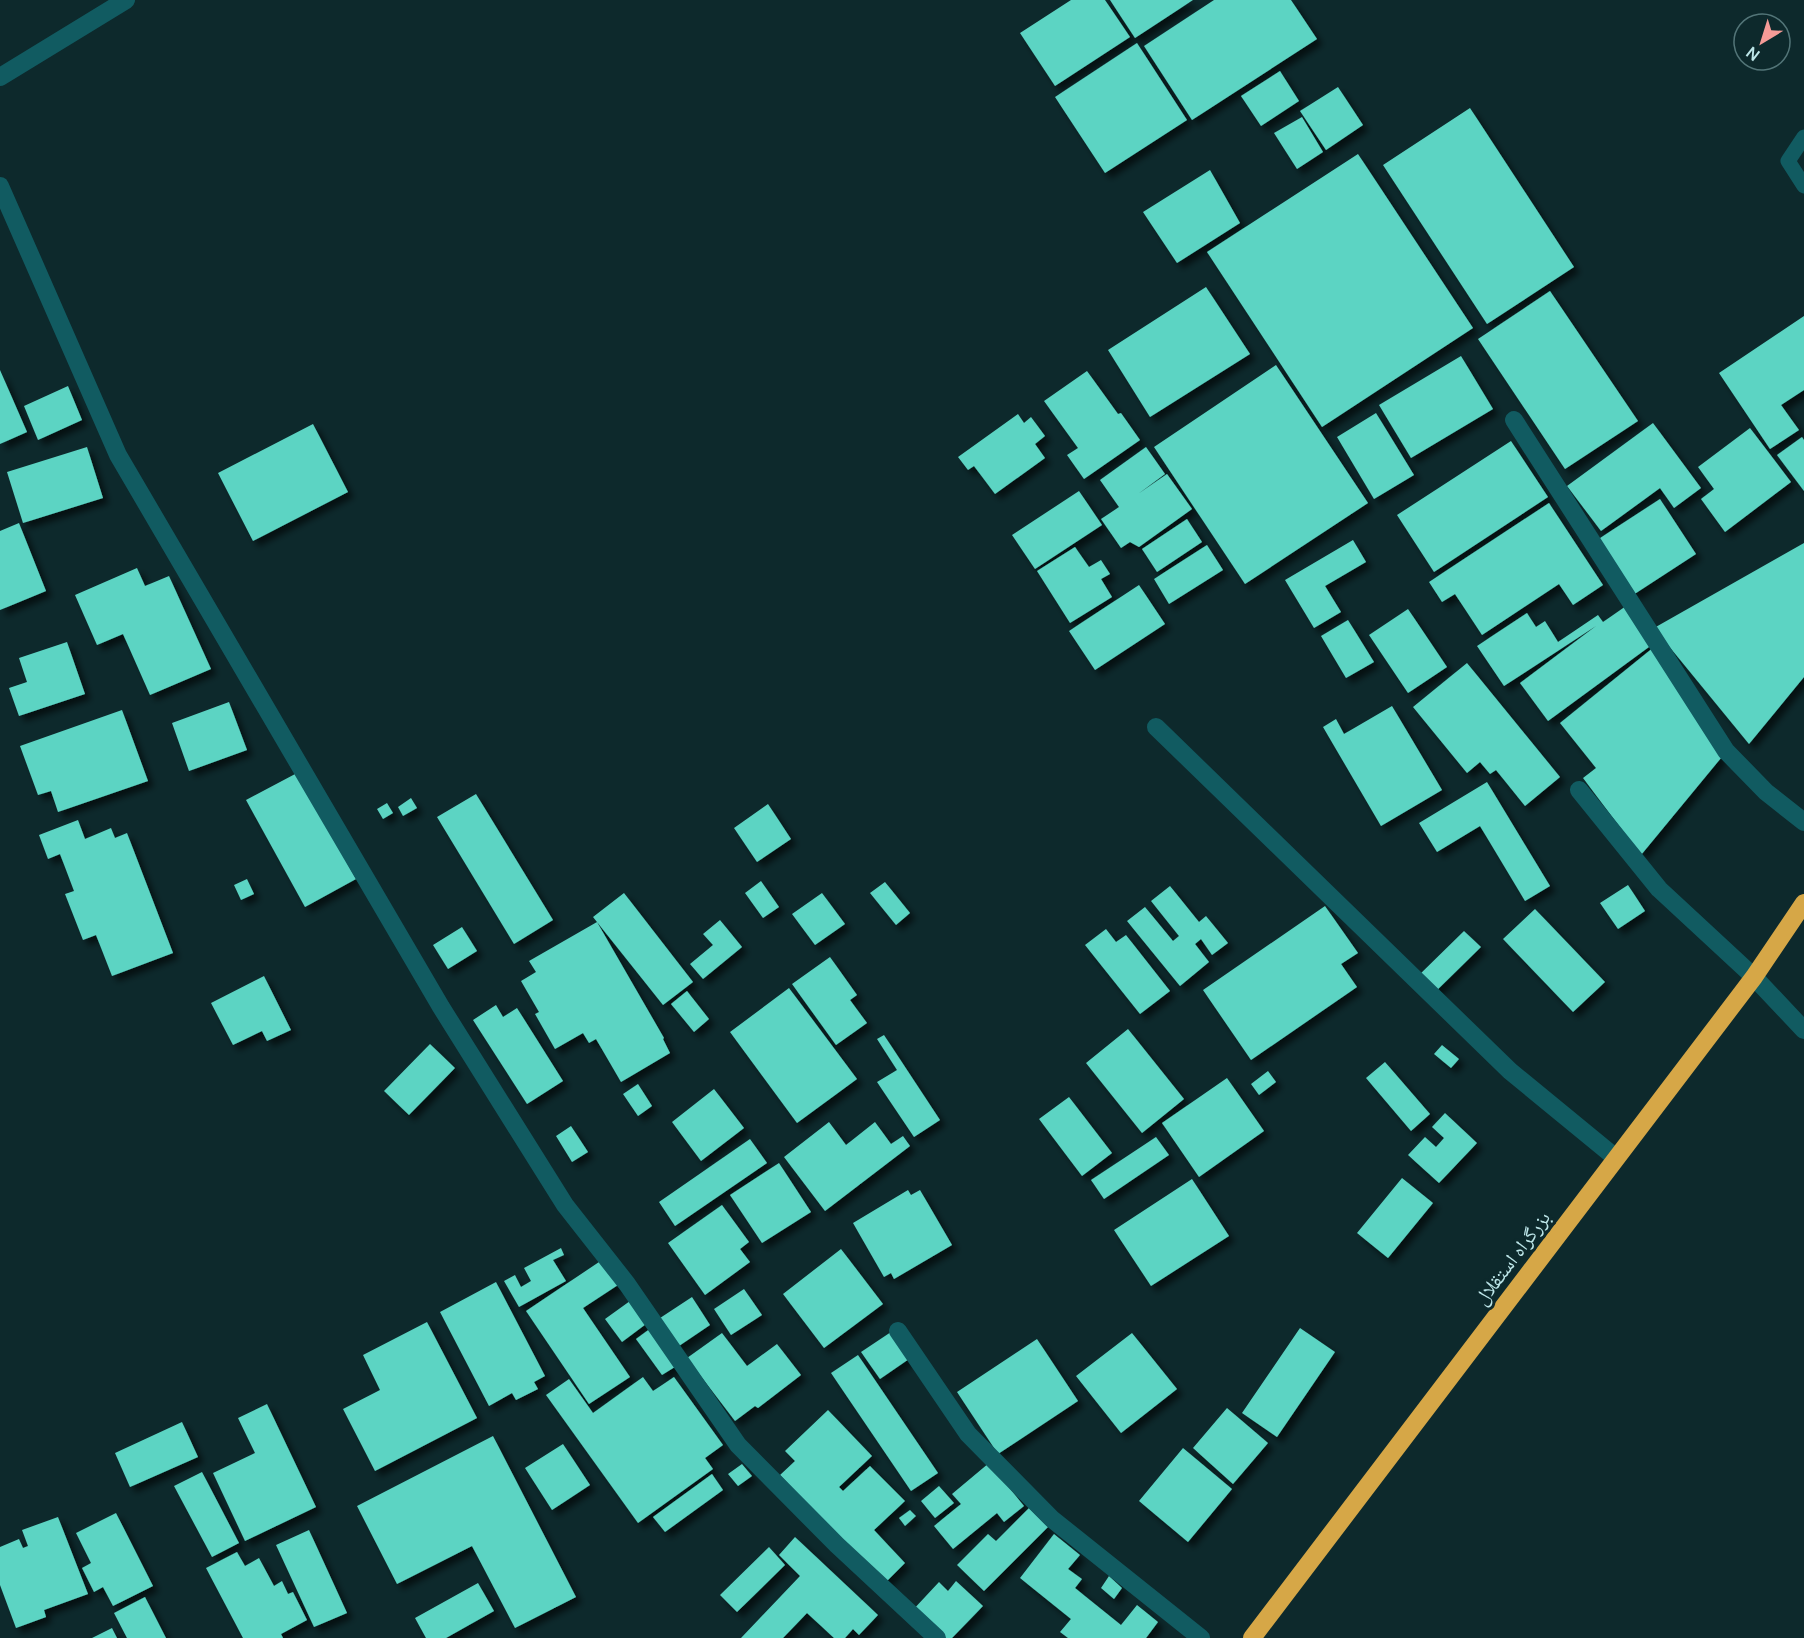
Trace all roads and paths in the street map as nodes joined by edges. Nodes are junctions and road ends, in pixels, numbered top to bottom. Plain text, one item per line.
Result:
1 (126, 0) edge
2 (0, 76) edge
3 (1804, 137) edge
4 (0, 186) edge
5 (1804, 186) edge
6 (1514, 420) dead end
7 (1156, 726) dead end
8 (1579, 790) dead end
9 (1804, 822) edge
10 (1804, 903) edge
11 (1754, 976) junction
12 (1804, 1030) edge
13 (1616, 1158) junction
14 (898, 1331) dead end
15 (937, 1638) edge
16 (1201, 1638) edge
17 (1252, 1638) edge

1 - 2 street
3 - 5 lane
4 - 15 street
6 - 9 street
7 - 13 street
8 - 11 street
10 - 11 highway, بزرگراه استقلال
11 - 12 street
11 - 13 highway, بزرگراه استقلال
13 - 17 highway, بزرگراه استقلال
14 - 16 street

